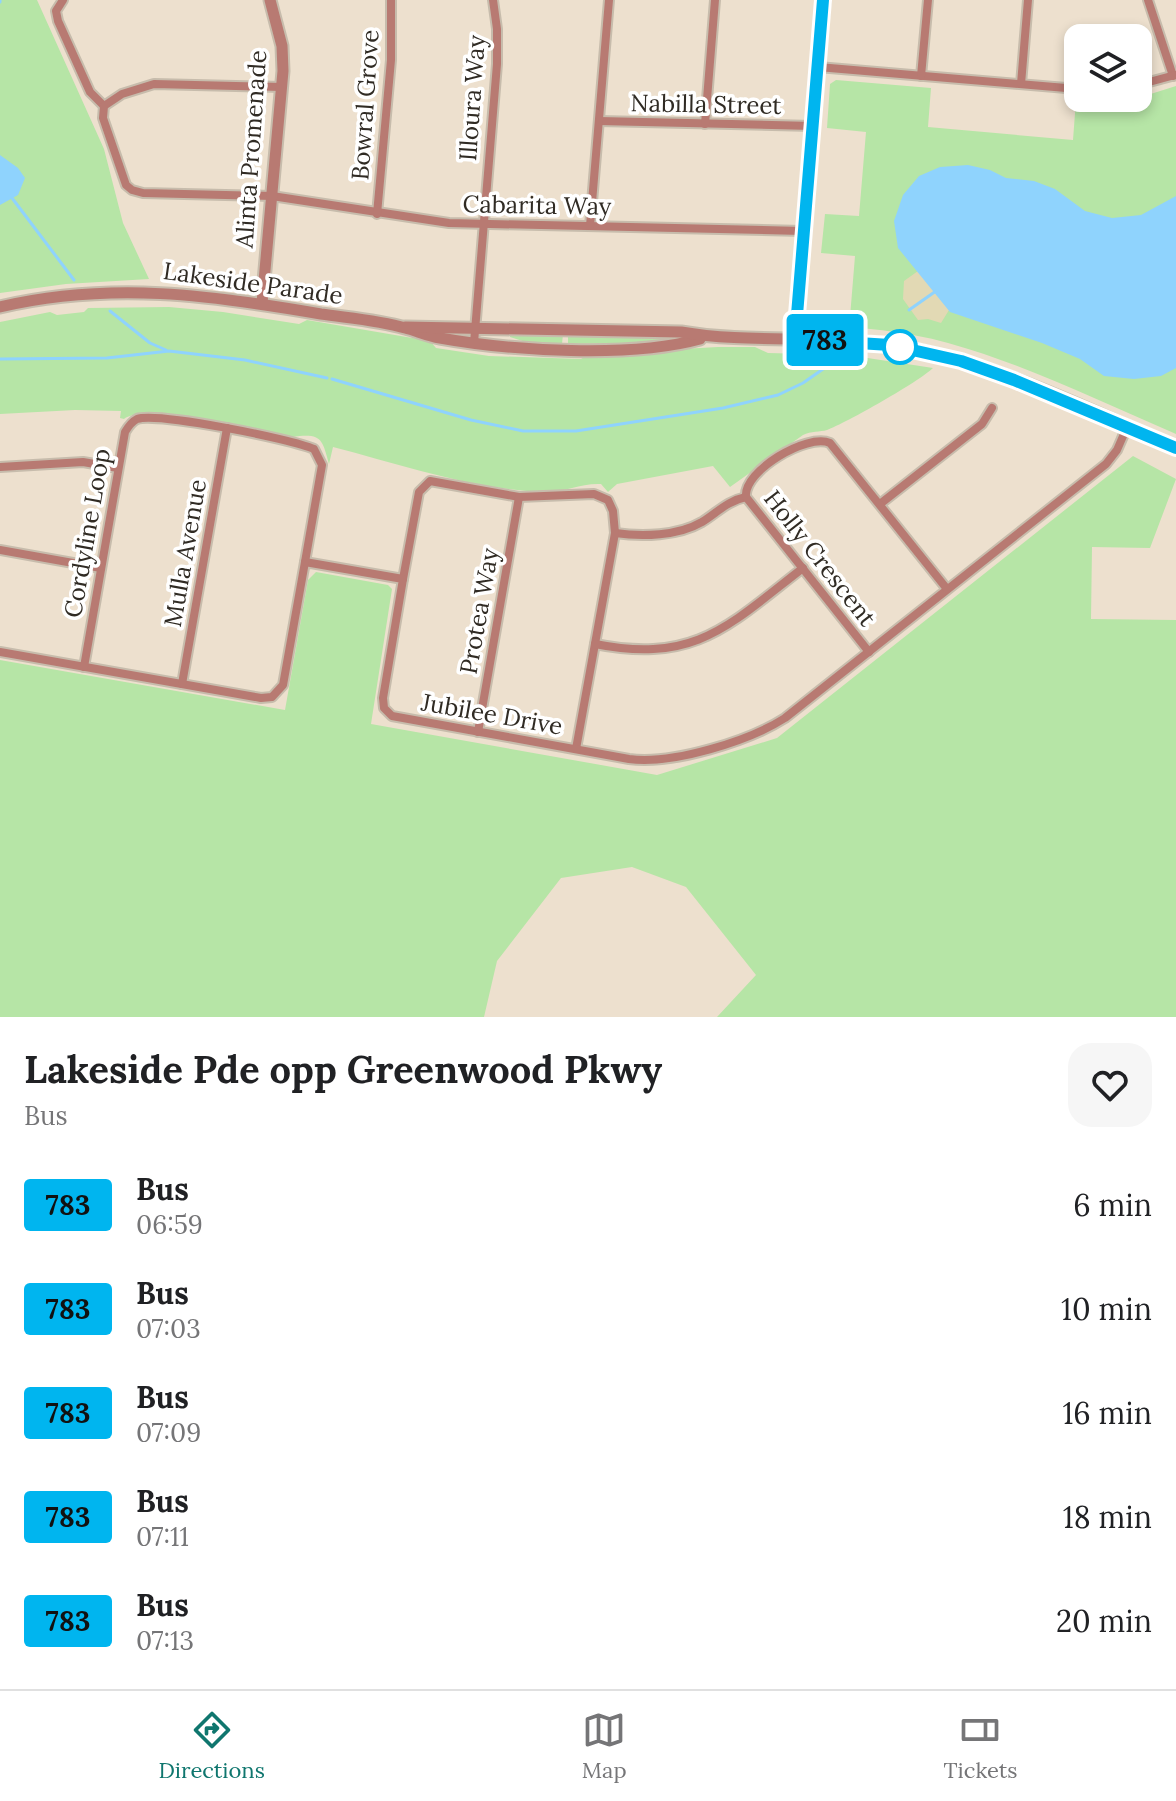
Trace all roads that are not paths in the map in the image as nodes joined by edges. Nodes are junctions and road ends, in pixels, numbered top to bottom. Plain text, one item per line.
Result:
1 (63, 0) edge
2 (270, 0) edge
3 (391, 0) edge
4 (493, 0) edge
5 (609, 0) edge
6 (715, 0) edge
7 (824, 0) edge
8 (928, 0) edge
9 (1028, 0) edge
10 (1148, 0) edge
11 (818, 67) junction
12 (1175, 75) edge
13 (921, 76) junction
14 (1152, 81) edge
15 (1021, 84) junction
16 (281, 87) junction
17 (1064, 88) edge
18 (104, 106) junction
19 (599, 121) junction
20 (705, 124) junction
21 (813, 126) junction
22 (272, 196) junction
23 (377, 214) junction
24 (483, 224) junction
25 (590, 226) junction
26 (803, 231) junction
27 (262, 303) junction
28 (0, 307) edge
29 (405, 327) junction
30 (475, 328) junction
31 (707, 337) junction
32 (795, 339) junction
33 (474, 343) junction
34 (992, 408) dead end
35 (1127, 427) junction
36 (227, 428) junction
37 (1176, 448) edge
38 (0, 467) edge
39 (118, 468) junction
40 (519, 497) junction
41 (746, 497) junction
42 (880, 504) junction
43 (615, 533) junction
44 (0, 550) edge
45 (305, 562) junction
46 (101, 568) junction
47 (803, 568) junction
48 (403, 579) junction
49 (947, 589) junction
50 (595, 644) junction
51 (0, 652) edge
52 (869, 652) junction
53 (84, 667) junction
54 (182, 684) junction
55 (478, 732) junction
56 (576, 749) junction

1 - 18 street
2 - 16 street, Alinta Promenade
3 - 23 street, Bowral Grove
4 - 24 street, Illoura Way
5 - 19 street
6 - 20 street
7 - 11 street
8 - 13 street
9 - 15 street
10 - 12 street
11 - 13 street
11 - 21 street
12 - 14 street
13 - 15 street
15 - 17 street
16 - 18 street
16 - 22 street, Alinta Promenade
18 - 22 street, Cabarita Way
19 - 20 street, Nabilla Street
19 - 25 street
20 - 21 street, Nabilla Street
21 - 26 street
22 - 23 street, Cabarita Way
22 - 27 street, Alinta Promenade
23 - 24 street, Cabarita Way
24 - 25 street, Cabarita Way
24 - 30 street, Illoura Way
25 - 26 street, Cabarita Way
26 - 32 street
27 - 28 street, Lakeside Parade
27 - 29 street, Lakeside Parade
29 - 30 street, Lakeside Parade
29 - 33 street, Lakeside Parade
30 - 31 street, Lakeside Parade
30 - 33 street, Illoura Way
31 - 32 street, Lakeside Parade
31 - 33 street, Lakeside Parade
32 - 35 street, Lakeside Parade
34 - 42 street
35 - 37 street, Lakeside Parade
35 - 49 street, Jubilee Drive
36 - 39 street, Cordyline Loop
36 - 45 street, Cordyline Loop
36 - 54 street, Mulla Avenue
38 - 39 street
39 - 46 street, Cordyline Loop
40 - 43 street
40 - 48 street
40 - 55 street, Protea Way
41 - 42 street, Holly Crescent
41 - 43 street
41 - 47 street, Holly Crescent
42 - 49 street, Holly Crescent
43 - 50 street
44 - 46 street
45 - 48 street
45 - 54 street
46 - 53 street, Cordyline Loop
47 - 50 street
47 - 52 street, Holly Crescent
48 - 55 street, Jubilee Drive
49 - 52 street, Jubilee Drive
50 - 56 street
51 - 53 street
52 - 56 street, Jubilee Drive
53 - 54 street
55 - 56 street, Jubilee Drive

